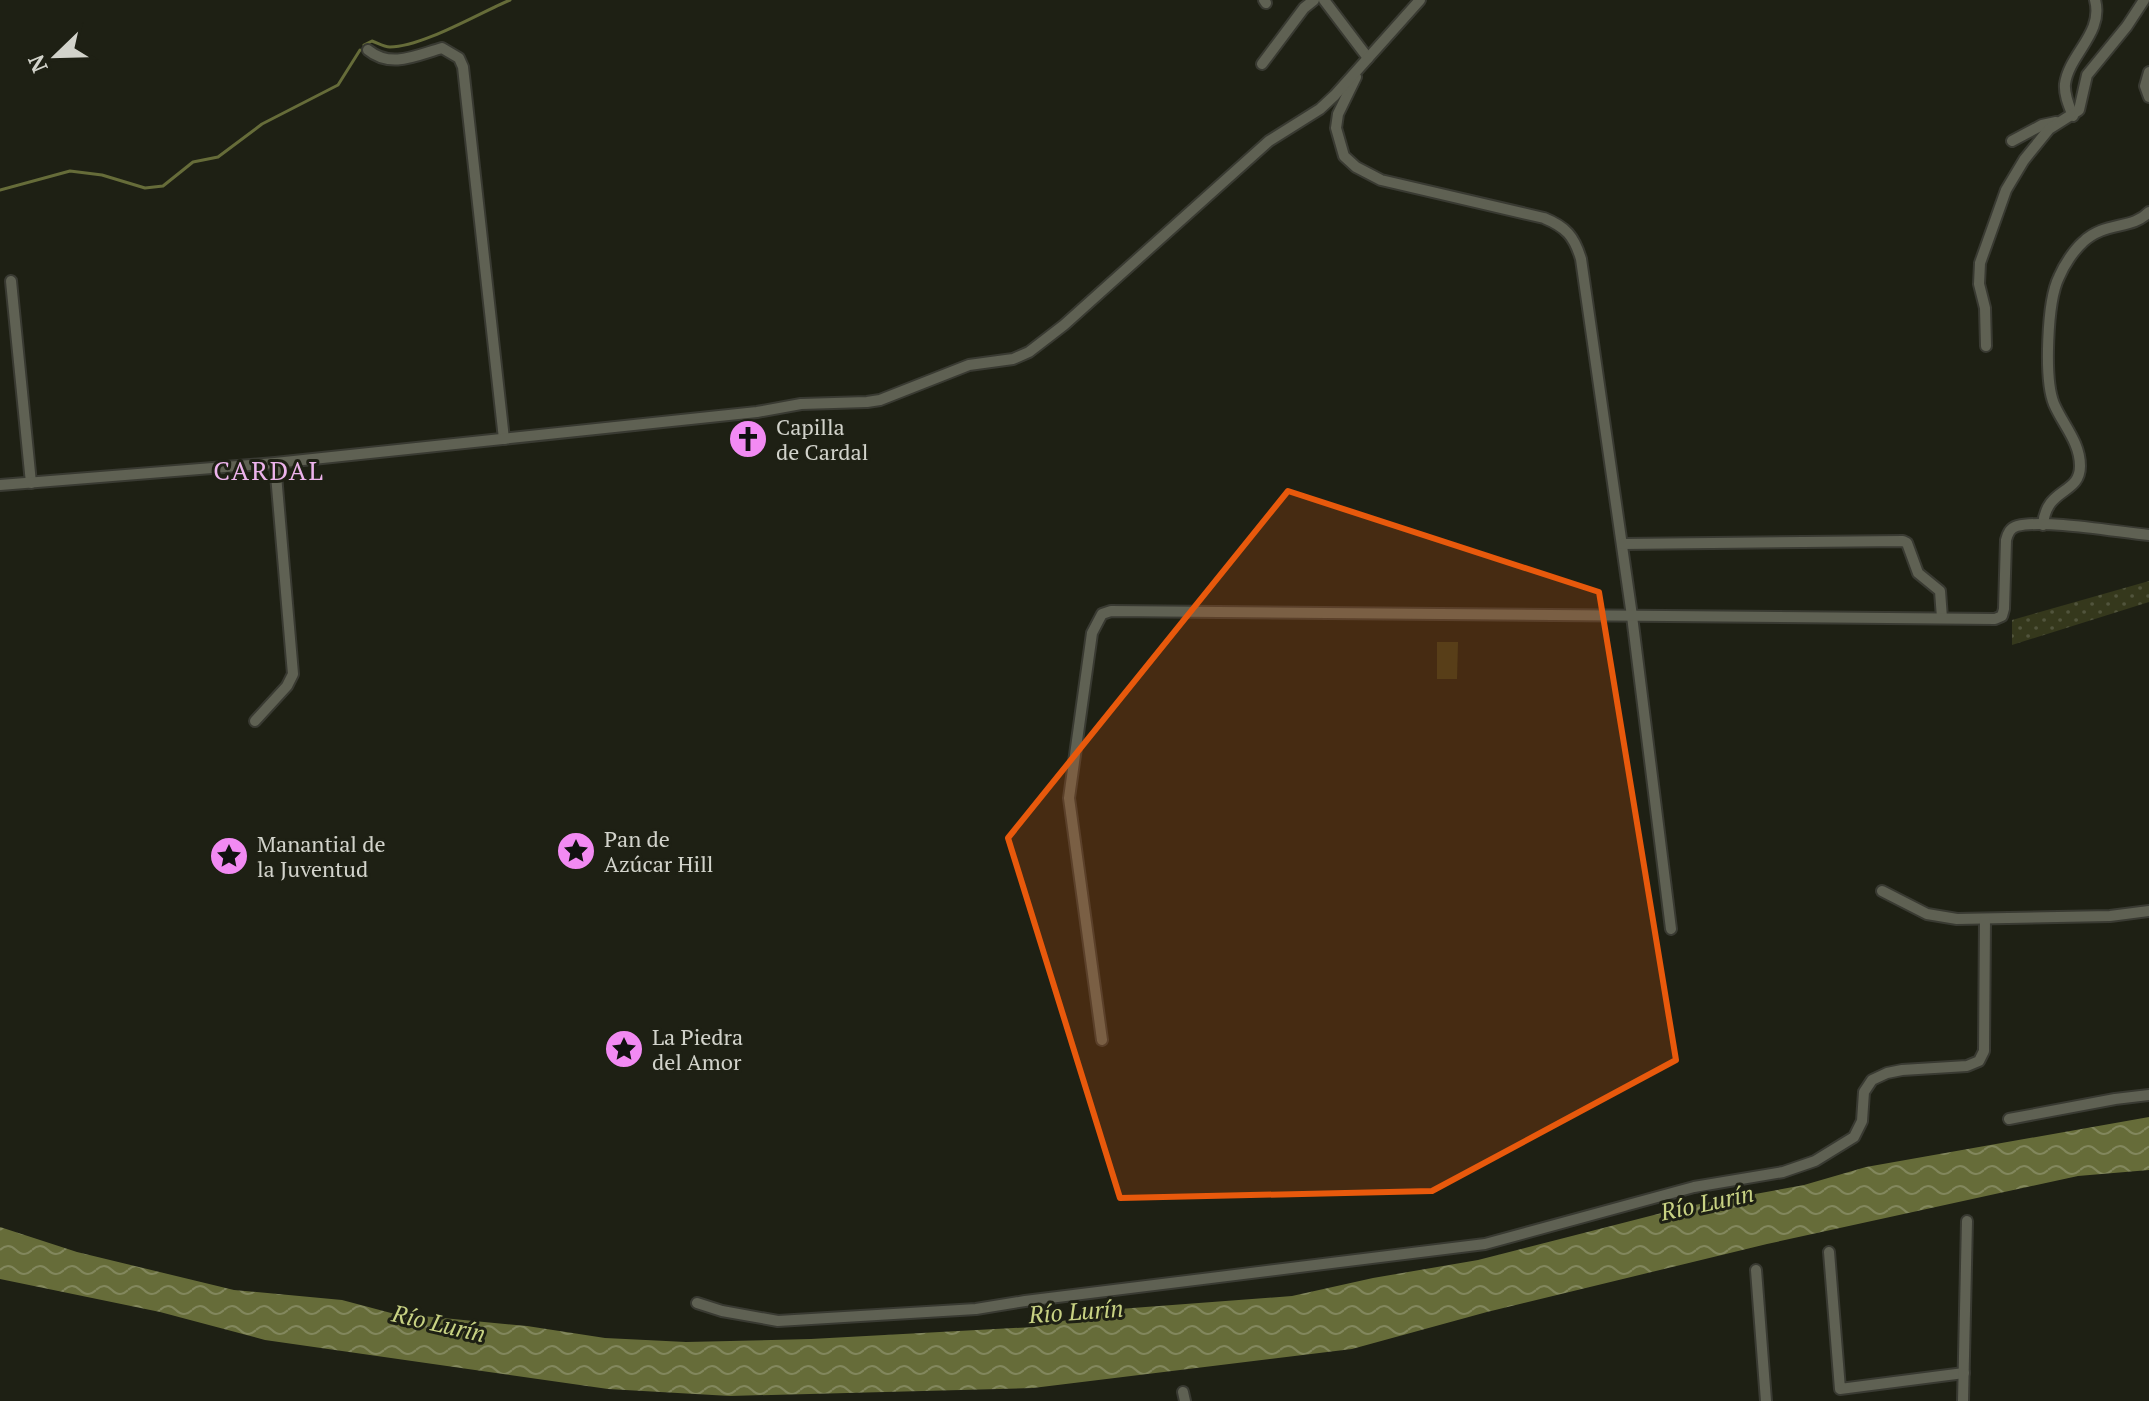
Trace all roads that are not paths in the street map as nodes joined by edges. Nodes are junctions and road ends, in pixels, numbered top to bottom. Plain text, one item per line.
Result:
1 (1314, 0) edge
2 (1324, 0) edge
3 (1420, 0) edge
4 (2095, 0) edge
5 (2144, 0) edge
6 (368, 50) dead end
7 (1368, 58) junction
8 (1262, 64) dead end
9 (1360, 68) junction
10 (2149, 72) edge
11 (2149, 97) edge
12 (2073, 116) junction
13 (2058, 121) junction
14 (2012, 141) dead end
15 (2149, 212) edge
16 (11, 281) dead end
17 (1986, 346) dead end
18 (504, 439) junction
19 (275, 463) junction
20 (31, 483) junction
21 (0, 485) edge
22 (2043, 525) junction
23 (2149, 535) edge
24 (1622, 544) junction
25 (1632, 616) junction
26 (1942, 618) junction
27 (255, 721) dead end
28 (1882, 891) dead end
29 (2149, 911) edge
30 (1985, 919) junction
31 (1671, 929) dead end
32 (1102, 1040) dead end
33 (2149, 1095) edge
34 (2009, 1119) dead end
35 (1967, 1221) dead end
36 (1829, 1252) dead end
37 (1756, 1270) dead end
38 (697, 1303) dead end
39 (1964, 1373) junction
40 (1766, 1401) edge
41 (1963, 1401) edge

1 - 8 street
2 - 7 street
3 - 7 street
4 - 12 street
5 - 12 street
6 - 18 street
7 - 9 street
9 - 18 street
9 - 24 street
10 - 11 street
12 - 13 street
13 - 14 street
13 - 17 street
15 - 22 street
16 - 20 street
18 - 19 street
19 - 20 street
19 - 27 street
20 - 21 street
22 - 23 street
22 - 26 street
24 - 25 street
24 - 26 street
25 - 26 street
25 - 31 street
25 - 32 street
28 - 30 street
29 - 30 street
30 - 38 street
33 - 34 street
35 - 39 street
36 - 39 street
37 - 40 street
39 - 41 street

